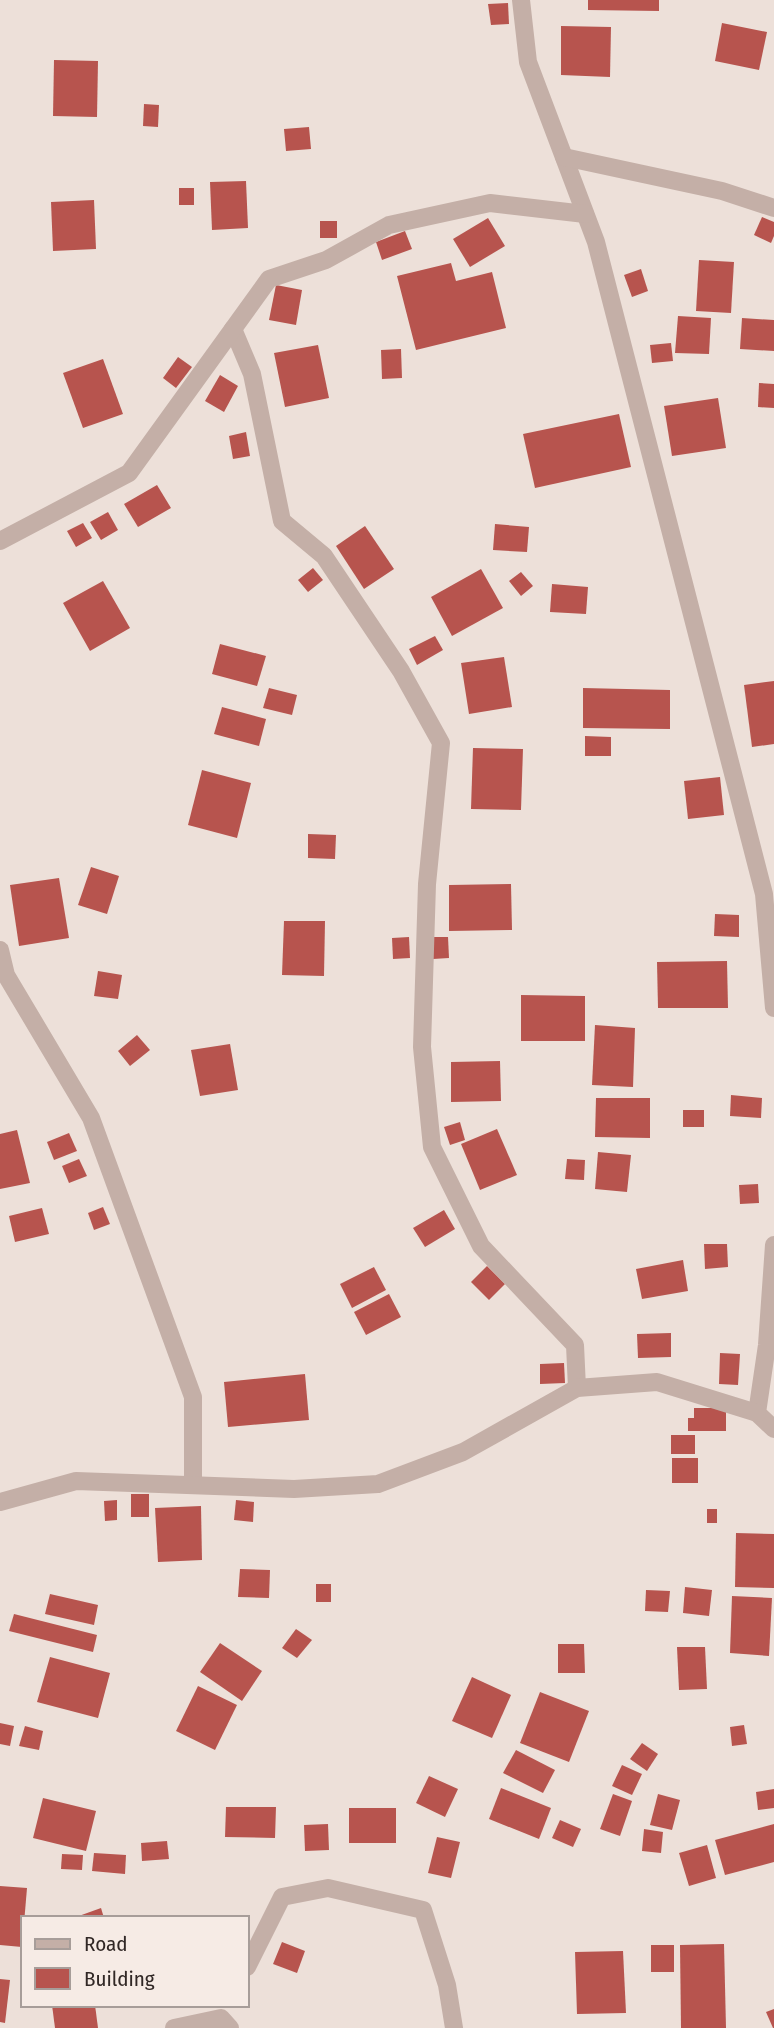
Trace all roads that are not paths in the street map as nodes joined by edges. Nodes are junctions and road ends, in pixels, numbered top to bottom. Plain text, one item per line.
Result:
1 (521, 0) edge
2 (564, 157) junction
3 (774, 208) edge
4 (586, 214) junction
5 (233, 329) junction
6 (0, 541) edge
7 (0, 950) edge
8 (774, 1008) edge
9 (774, 1245) edge
10 (578, 1388) junction
11 (757, 1413) junction
12 (774, 1429) edge
13 (193, 1484) junction
14 (0, 1502) edge
15 (248, 1965) edge
16 (226, 2017) edge
17 (174, 2028) edge
18 (454, 2028) edge

1 - 2 street
2 - 3 street
2 - 4 street
4 - 5 street
4 - 8 street
5 - 6 street
5 - 10 street
7 - 13 street
9 - 11 street
10 - 11 street
10 - 13 street
11 - 12 street
13 - 14 street
15 - 18 street
16 - 17 street

